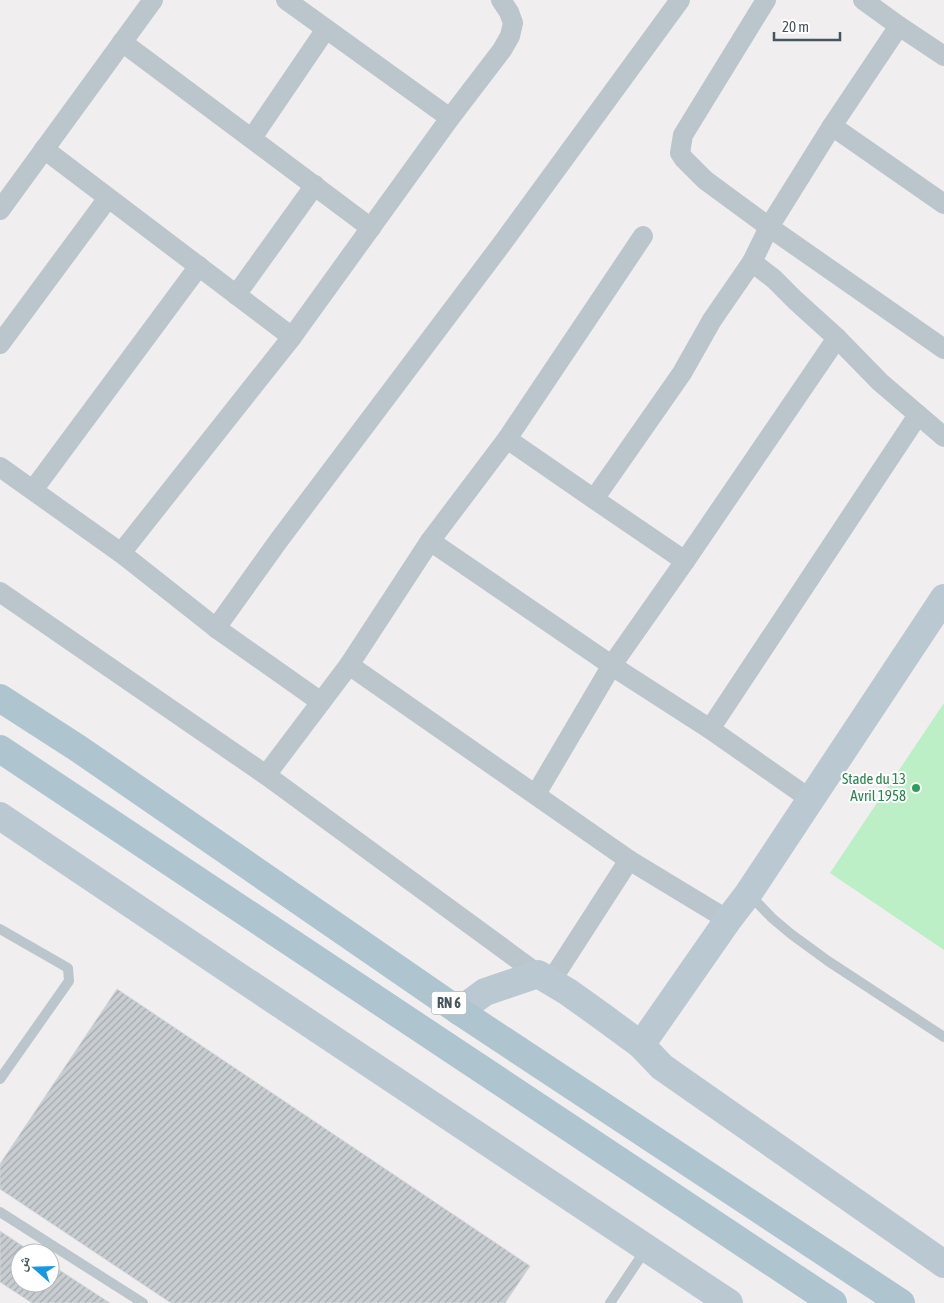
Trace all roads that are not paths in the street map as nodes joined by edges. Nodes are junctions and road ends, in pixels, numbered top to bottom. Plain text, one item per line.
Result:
1 (153, 0) edge
2 (286, 0) edge
3 (501, 0) edge
4 (680, 0) edge
5 (766, 0) edge
6 (863, 0) edge
7 (899, 26) junction
8 (326, 29) junction
9 (122, 42) junction
10 (944, 56) edge
11 (450, 118) junction
12 (832, 126) junction
13 (252, 138) junction
14 (44, 149) junction
15 (314, 185) junction
16 (108, 198) junction
17 (944, 204) edge
18 (0, 210) edge
19 (769, 226) junction
20 (371, 228) junction
21 (643, 236) dead end
22 (752, 262) junction
23 (199, 266) junction
24 (236, 294) junction
25 (292, 337) junction
26 (838, 338) junction
27 (0, 344) edge
28 (944, 349) edge
29 (918, 415) junction
30 (944, 437) edge
31 (507, 439) junction
32 (0, 467) edge
33 (34, 490) junction
34 (594, 499) junction
35 (430, 541) junction
36 (121, 553) junction
37 (685, 562) junction
38 (0, 592) edge
39 (944, 598) edge
40 (216, 628) junction
41 (349, 665) junction
42 (612, 665) junction
43 (0, 698) edge
44 (321, 702) junction
45 (710, 730) junction
46 (0, 749) edge
47 (266, 775) junction
48 (536, 794) junction
49 (810, 799) junction
50 (0, 816) edge
51 (629, 860) junction
52 (748, 894) junction
53 (728, 920) junction
54 (0, 929) edge
55 (544, 978) junction
56 (459, 1010) junction
57 (944, 1038) edge
58 (641, 1045) junction
59 (0, 1079) edge
60 (0, 1212) edge
61 (647, 1248) junction
62 (944, 1264) edge
63 (143, 1303) edge
64 (610, 1303) edge
65 (729, 1303) edge
66 (833, 1303) edge
67 (901, 1303) edge

1 - 9 street
2 - 8 street
3 - 11 street
4 - 40 street
5 - 19 street
6 - 7 street
7 - 10 street
7 - 12 street
8 - 11 street
8 - 13 street
9 - 13 street
9 - 14 street
11 - 20 street
12 - 17 street
12 - 19 street
13 - 15 street
14 - 16 street
14 - 18 street
15 - 20 street
15 - 24 street
16 - 23 street
16 - 27 street
19 - 22 street
19 - 28 street
20 - 25 street
21 - 31 street
22 - 26 street
22 - 34 street
23 - 24 street
23 - 33 street
24 - 25 street
25 - 36 street
26 - 29 street
26 - 37 street
29 - 30 street
29 - 45 street
31 - 34 street
31 - 35 street
32 - 33 street
33 - 36 street
34 - 37 street
35 - 41 street
35 - 42 street
36 - 40 street
37 - 42 street
38 - 47 street
39 - 49 street
40 - 44 street
41 - 44 street
41 - 48 street
42 - 45 street
42 - 48 street
43 - 56 main road, RN 6
44 - 47 street
45 - 49 street
46 - 66 main road, RN 6
47 - 55 street
48 - 51 street
49 - 52 street
50 - 61 street
51 - 53 street
51 - 55 street
52 - 53 street
52 - 57 lane
53 - 58 street
54 - 59 lane
55 - 56 street
55 - 58 street
56 - 67 main road, RN 6
58 - 62 street
60 - 63 lane
61 - 64 lane
61 - 65 street

